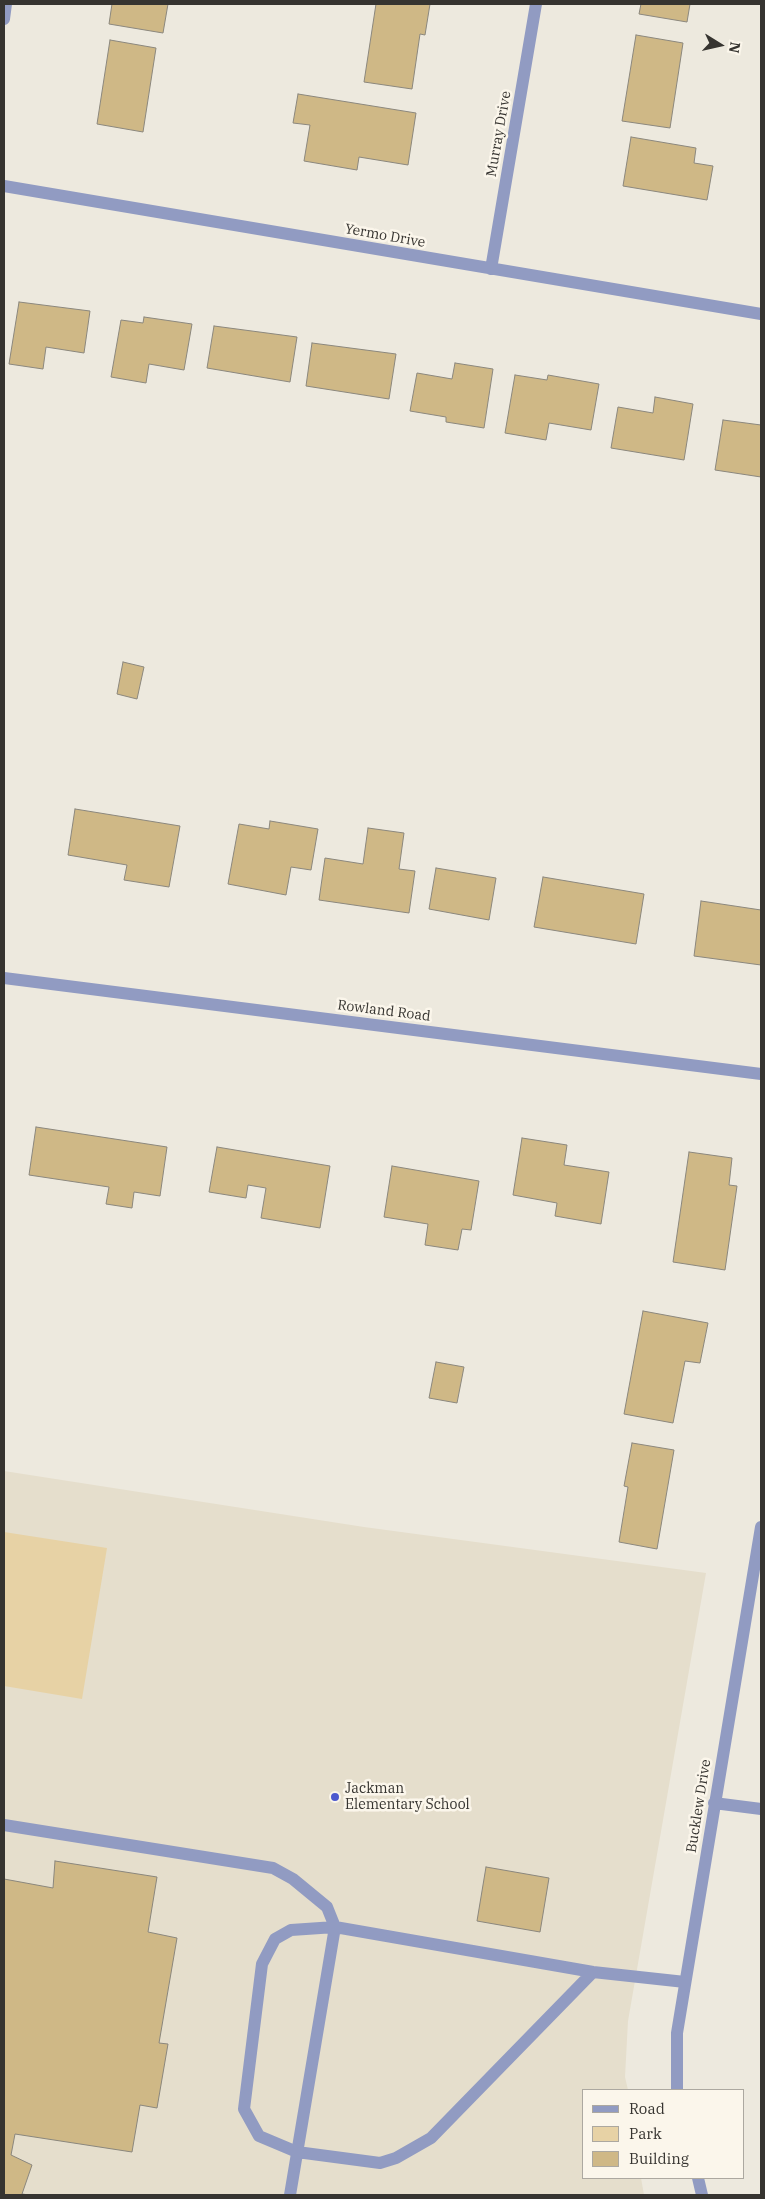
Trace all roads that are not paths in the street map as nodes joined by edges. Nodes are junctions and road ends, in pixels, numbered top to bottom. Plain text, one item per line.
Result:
1 (6, 4) edge
2 (536, 4) edge
3 (4, 19) edge
4 (4, 186) edge
5 (492, 269) junction
6 (761, 314) edge
7 (4, 978) edge
8 (761, 1074) edge
9 (761, 1527) edge
10 (714, 1803) junction
11 (761, 1809) edge
12 (4, 1825) edge
13 (335, 1927) junction
14 (593, 1972) junction
15 (686, 1982) junction
16 (677, 2089) edge
17 (297, 2152) junction
18 (698, 2179) edge
19 (290, 2195) edge
20 (702, 2195) edge

1 - 3 street
2 - 5 street, Murray Drive
4 - 5 street, Yermo Drive
5 - 6 street, Yermo Drive
7 - 8 street, Rowland Road
9 - 10 street, Bucklew Drive
10 - 11 street
10 - 15 street, Bucklew Drive
12 - 13 street
13 - 14 street
13 - 17 street
13 - 17 street
14 - 15 street
14 - 17 street
15 - 16 street, Bucklew Drive
17 - 19 street
18 - 20 street

